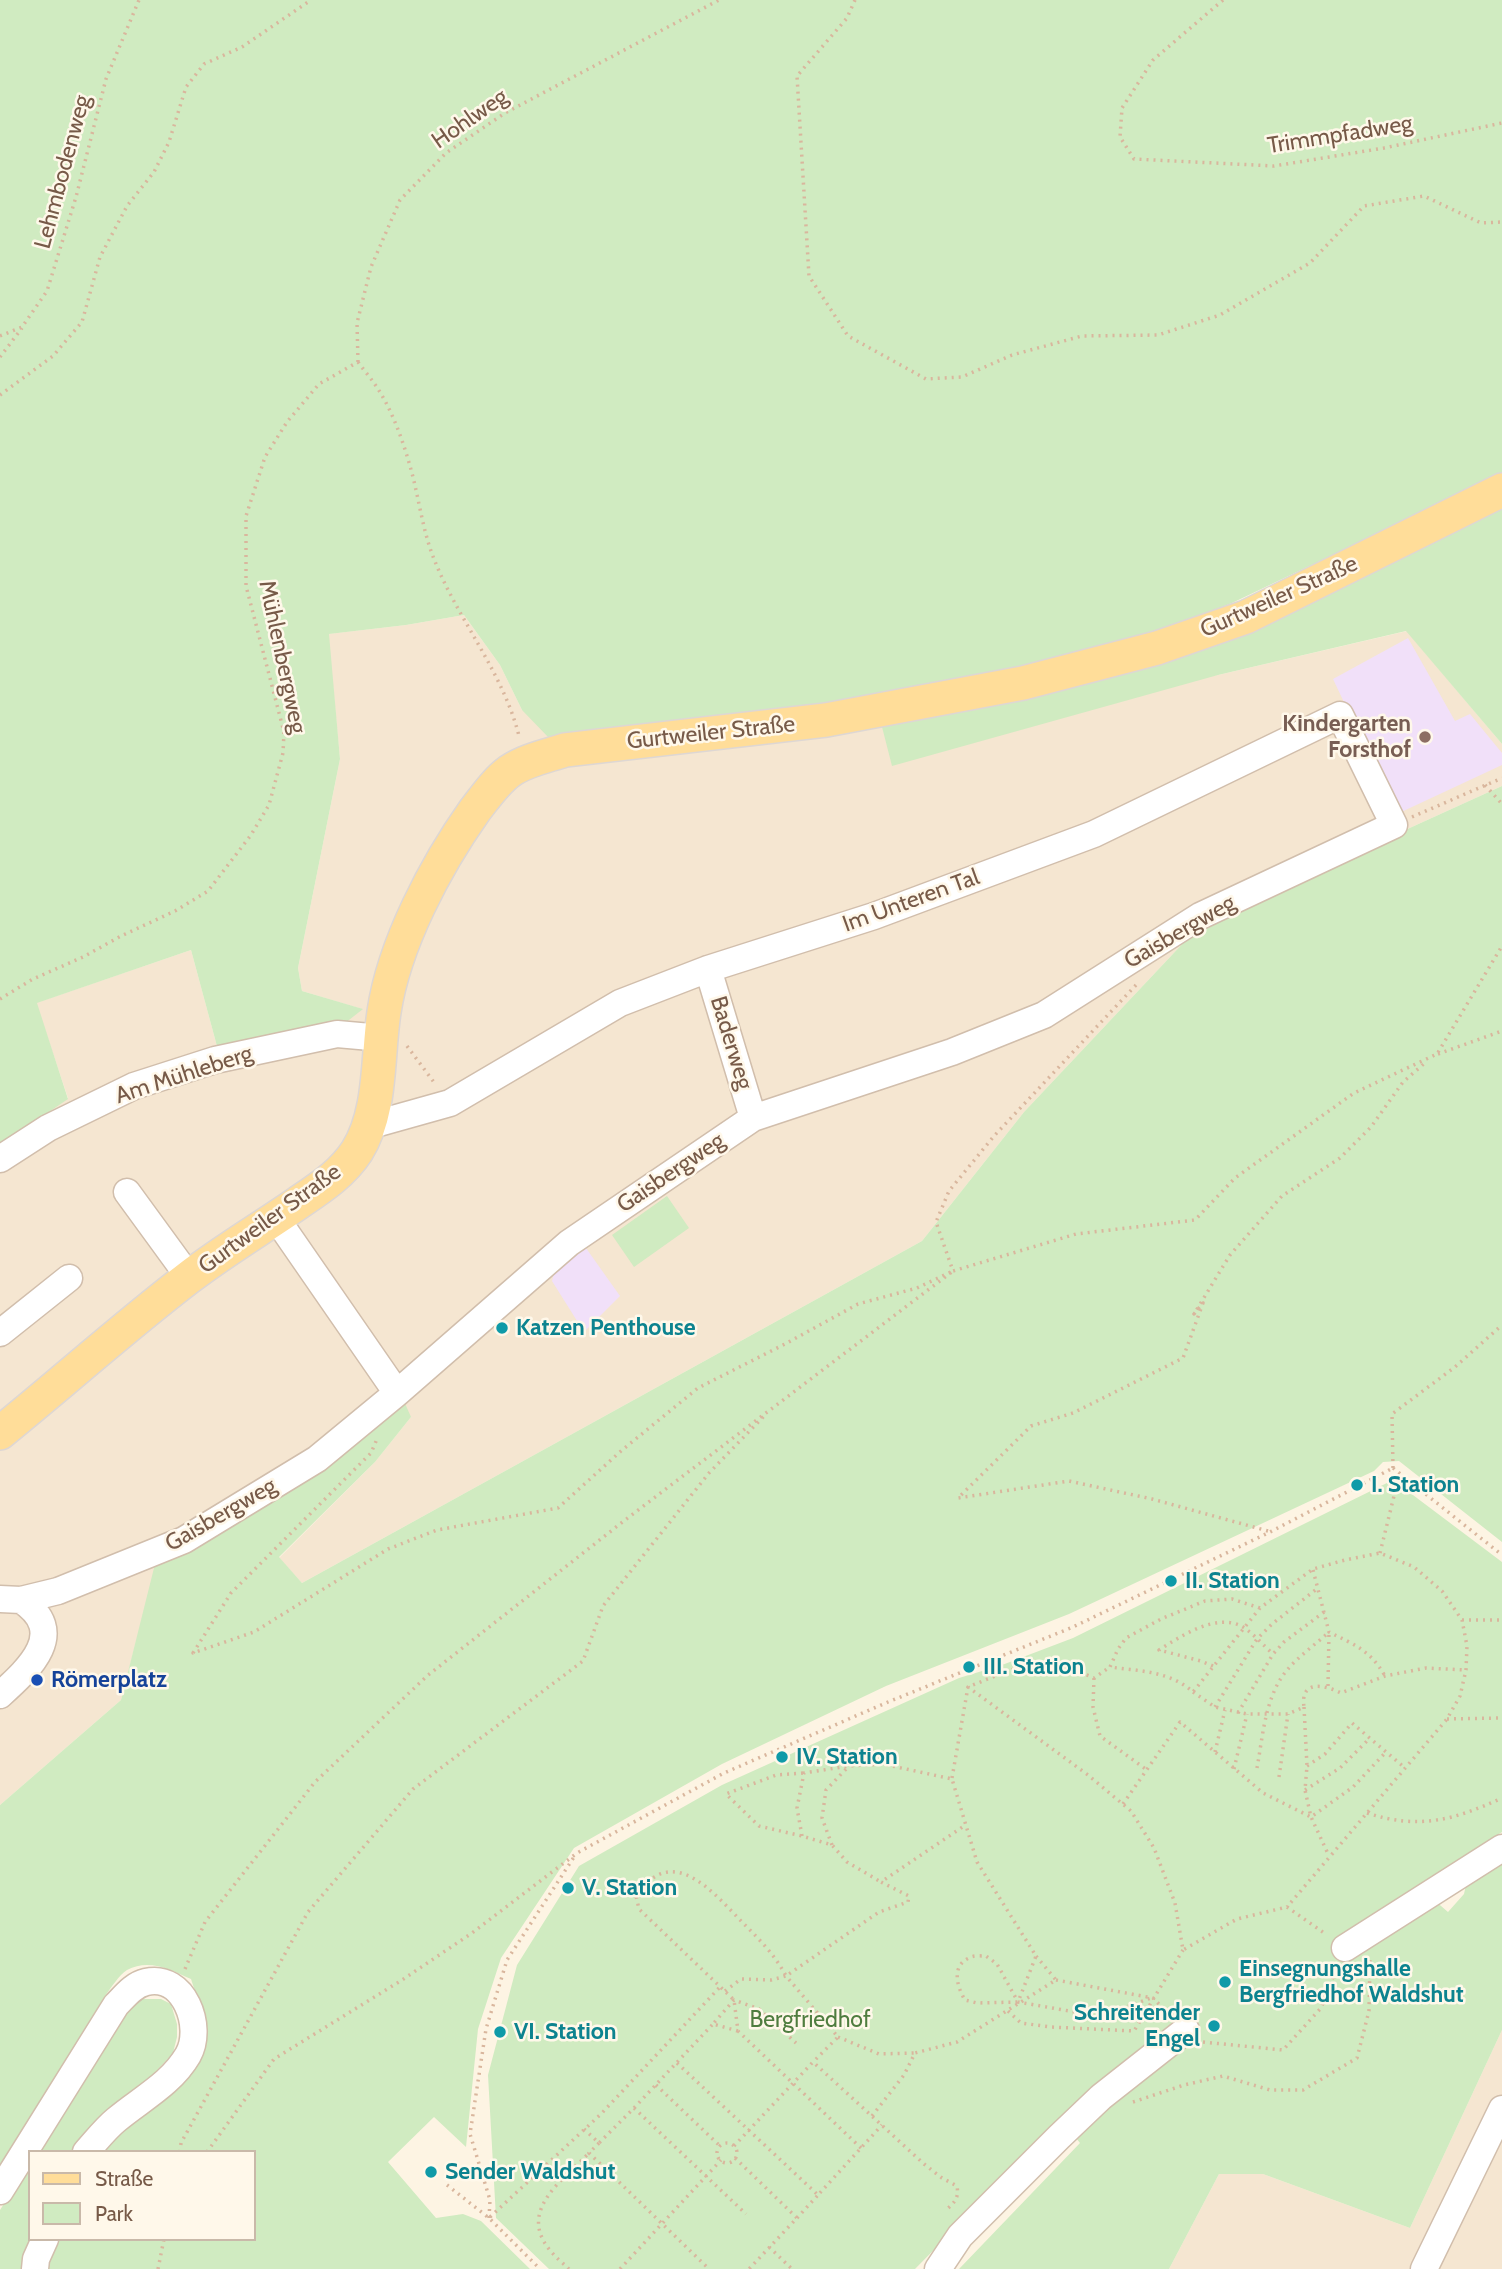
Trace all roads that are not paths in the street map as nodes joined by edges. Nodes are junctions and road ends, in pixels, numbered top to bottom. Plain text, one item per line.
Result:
1 (1502, 490) edge
2 (1394, 825) joint
3 (708, 969) junction
4 (383, 1026) junction
5 (753, 1118) junction
6 (368, 1126) junction
7 (0, 1159) edge
8 (127, 1192) dead end
9 (276, 1218) junction
10 (189, 1277) junction
11 (69, 1278) dead end
12 (0, 1333) edge
13 (397, 1393) junction
14 (0, 1433) edge
15 (10, 1599) edge
16 (0, 1695) edge
17 (1502, 1847) edge
18 (1345, 1948) road end
19 (1186, 2031) road end
20 (1502, 2109) edge
21 (88, 2150) edge
22 (0, 2191) edge
23 (44, 2241) edge
24 (1427, 2267) edge
25 (35, 2269) edge
26 (938, 2269) edge

1 - 4 main road, Gurtweiler Straße
2 - 3 street, Im Unteren Tal
2 - 5 street, Gaisbergweg
3 - 5 street, Baderweg
3 - 6 street, Im Unteren Tal
4 - 6 main road, Gurtweiler Straße
4 - 7 street, Am Mühleberg
5 - 13 street, Gaisbergweg
6 - 9 main road, Gurtweiler Straße
8 - 10 street, Gurtweiler Straße
9 - 10 main road, Gurtweiler Straße
9 - 13 street
10 - 14 main road, Gurtweiler Straße
11 - 12 street
13 - 15 street, Gaisbergweg
15 - 16 street
17 - 18 street
19 - 26 street
20 - 24 street
21 - 22 street
23 - 25 street

